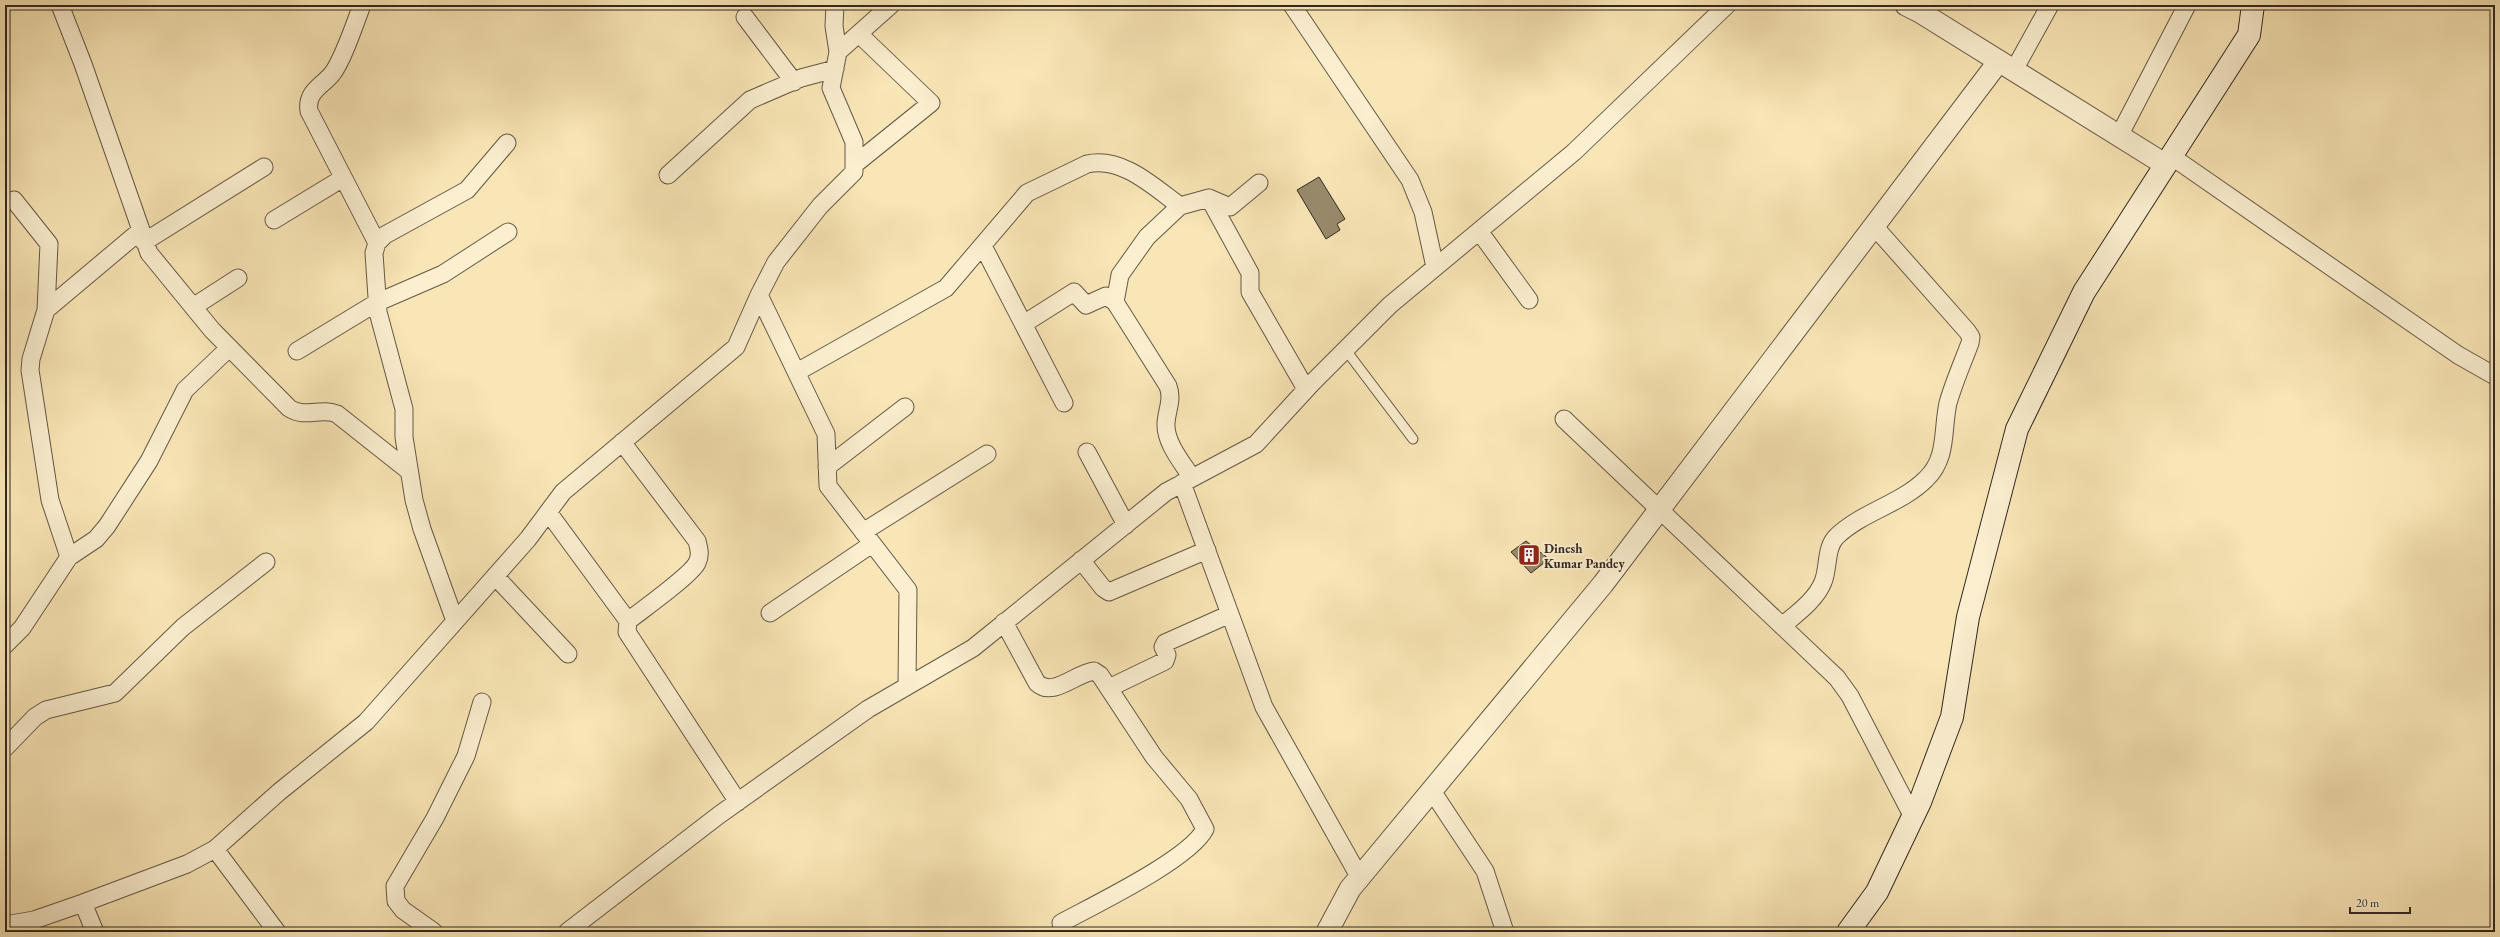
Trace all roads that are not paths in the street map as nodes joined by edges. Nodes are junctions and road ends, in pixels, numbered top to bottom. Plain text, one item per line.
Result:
1 (60, 5) edge
2 (362, 5) edge
3 (835, 5) edge
4 (891, 5) edge
5 (1292, 5) edge
6 (1727, 5) edge
7 (1906, 5) edge
8 (2050, 5) edge
9 (2187, 5) edge
10 (2253, 5) edge
11 (745, 17) dead end
12 (859, 34) junction
13 (837, 60) junction
14 (2006, 66) junction
15 (794, 82) junction
16 (2119, 136) junction
17 (507, 143) dead end
18 (2168, 161) junction
19 (854, 165) junction
20 (264, 167) dead end
21 (668, 175) dead end
22 (343, 178) junction
23 (1259, 184) dead end
24 (1209, 198) junction
25 (14, 200) dead end
26 (1180, 206) junction
27 (274, 220) dead end
28 (1874, 226) junction
29 (1479, 231) junction
30 (508, 232) dead end
31 (142, 237) junction
32 (377, 243) junction
33 (983, 246) junction
34 (1435, 267) junction
35 (238, 278) dead end
36 (759, 295) junction
37 (1529, 300) dead end
38 (1115, 302) junction
39 (376, 303) junction
40 (193, 307) junction
41 (46, 310) junction
42 (1025, 323) junction
43 (229, 348) junction
44 (1345, 349) junction
45 (297, 351) dead end
46 (797, 372) junction
47 (2495, 376) edge
48 (1306, 389) junction
49 (1064, 403) dead end
50 (906, 406) dead end
51 (1564, 419) dead end
52 (1413, 439) dead end
53 (622, 442) junction
54 (1087, 452) dead end
55 (987, 454) dead end
56 (827, 467) junction
57 (408, 471) junction
58 (1187, 480) junction
59 (1660, 509) junction
60 (548, 512) junction
61 (1126, 525) junction
62 (868, 538) junction
63 (1207, 550) junction
64 (69, 557) junction
65 (1081, 560) junction
66 (266, 562) dead end
67 (495, 576) junction
68 (770, 613) dead end
69 (1230, 614) junction
70 (455, 621) junction
71 (628, 621) junction
72 (1004, 622) junction
73 (1782, 626) junction
74 (5, 645) edge
75 (568, 654) dead end
76 (907, 686) junction
77 (1109, 688) junction
78 (482, 702) dead end
79 (5, 748) edge
80 (1432, 791) junction
81 (738, 802) junction
82 (1913, 817) junction
83 (216, 849) junction
84 (1360, 878) junction
85 (83, 903) junction
86 (1061, 923) dead end
87 (5, 925) edge
88 (95, 932) edge
89 (277, 932) edge
90 (434, 932) edge
91 (567, 932) edge
92 (1327, 932) edge
93 (1505, 932) edge
94 (1848, 932) edge

1 - 31 street
2 - 22 street
3 - 13 street
4 - 12 street
5 - 34 street
6 - 29 street
7 - 14 street
8 - 14 street
9 - 16 street
10 - 18 main road
11 - 15 street
12 - 13 street
12 - 19 street
13 - 15 street
13 - 19 street
14 - 16 street
14 - 28 street
15 - 21 street
16 - 18 street
17 - 32 street
18 - 47 street
18 - 82 main road
19 - 36 street
20 - 31 street
22 - 27 street
22 - 32 street
23 - 24 street
24 - 26 street
24 - 48 street
25 - 41 street
26 - 33 street
26 - 38 street
28 - 59 street
28 - 73 street
29 - 34 street
29 - 37 street
30 - 39 street
31 - 40 street
31 - 41 street
32 - 39 street
33 - 42 street
33 - 46 street
34 - 44 street
35 - 40 street
36 - 46 street
36 - 53 street
38 - 42 street
38 - 58 street
39 - 45 street
39 - 57 street
40 - 43 street
41 - 64 street
42 - 49 street
43 - 57 street
43 - 64 street
44 - 48 street
44 - 52 lane
46 - 56 street
48 - 58 street
50 - 56 street
51 - 59 street
53 - 60 street
53 - 71 street
54 - 61 street
55 - 62 street
56 - 62 street
57 - 70 street
58 - 61 street
58 - 63 street
59 - 73 street
59 - 80 street
60 - 67 street
60 - 71 street
61 - 65 street
62 - 68 street
62 - 76 street
63 - 65 street
63 - 69 street
64 - 74 street
65 - 72 street
66 - 79 street
67 - 70 street
67 - 75 street
69 - 77 street
69 - 84 street
70 - 83 street
71 - 81 street
72 - 76 street
72 - 77 street
73 - 82 street
76 - 81 street
77 - 86 street
78 - 90 street
80 - 84 street
80 - 93 street
81 - 91 street
82 - 94 main road
83 - 85 street
83 - 89 street
84 - 92 street
85 - 87 street
85 - 88 street

